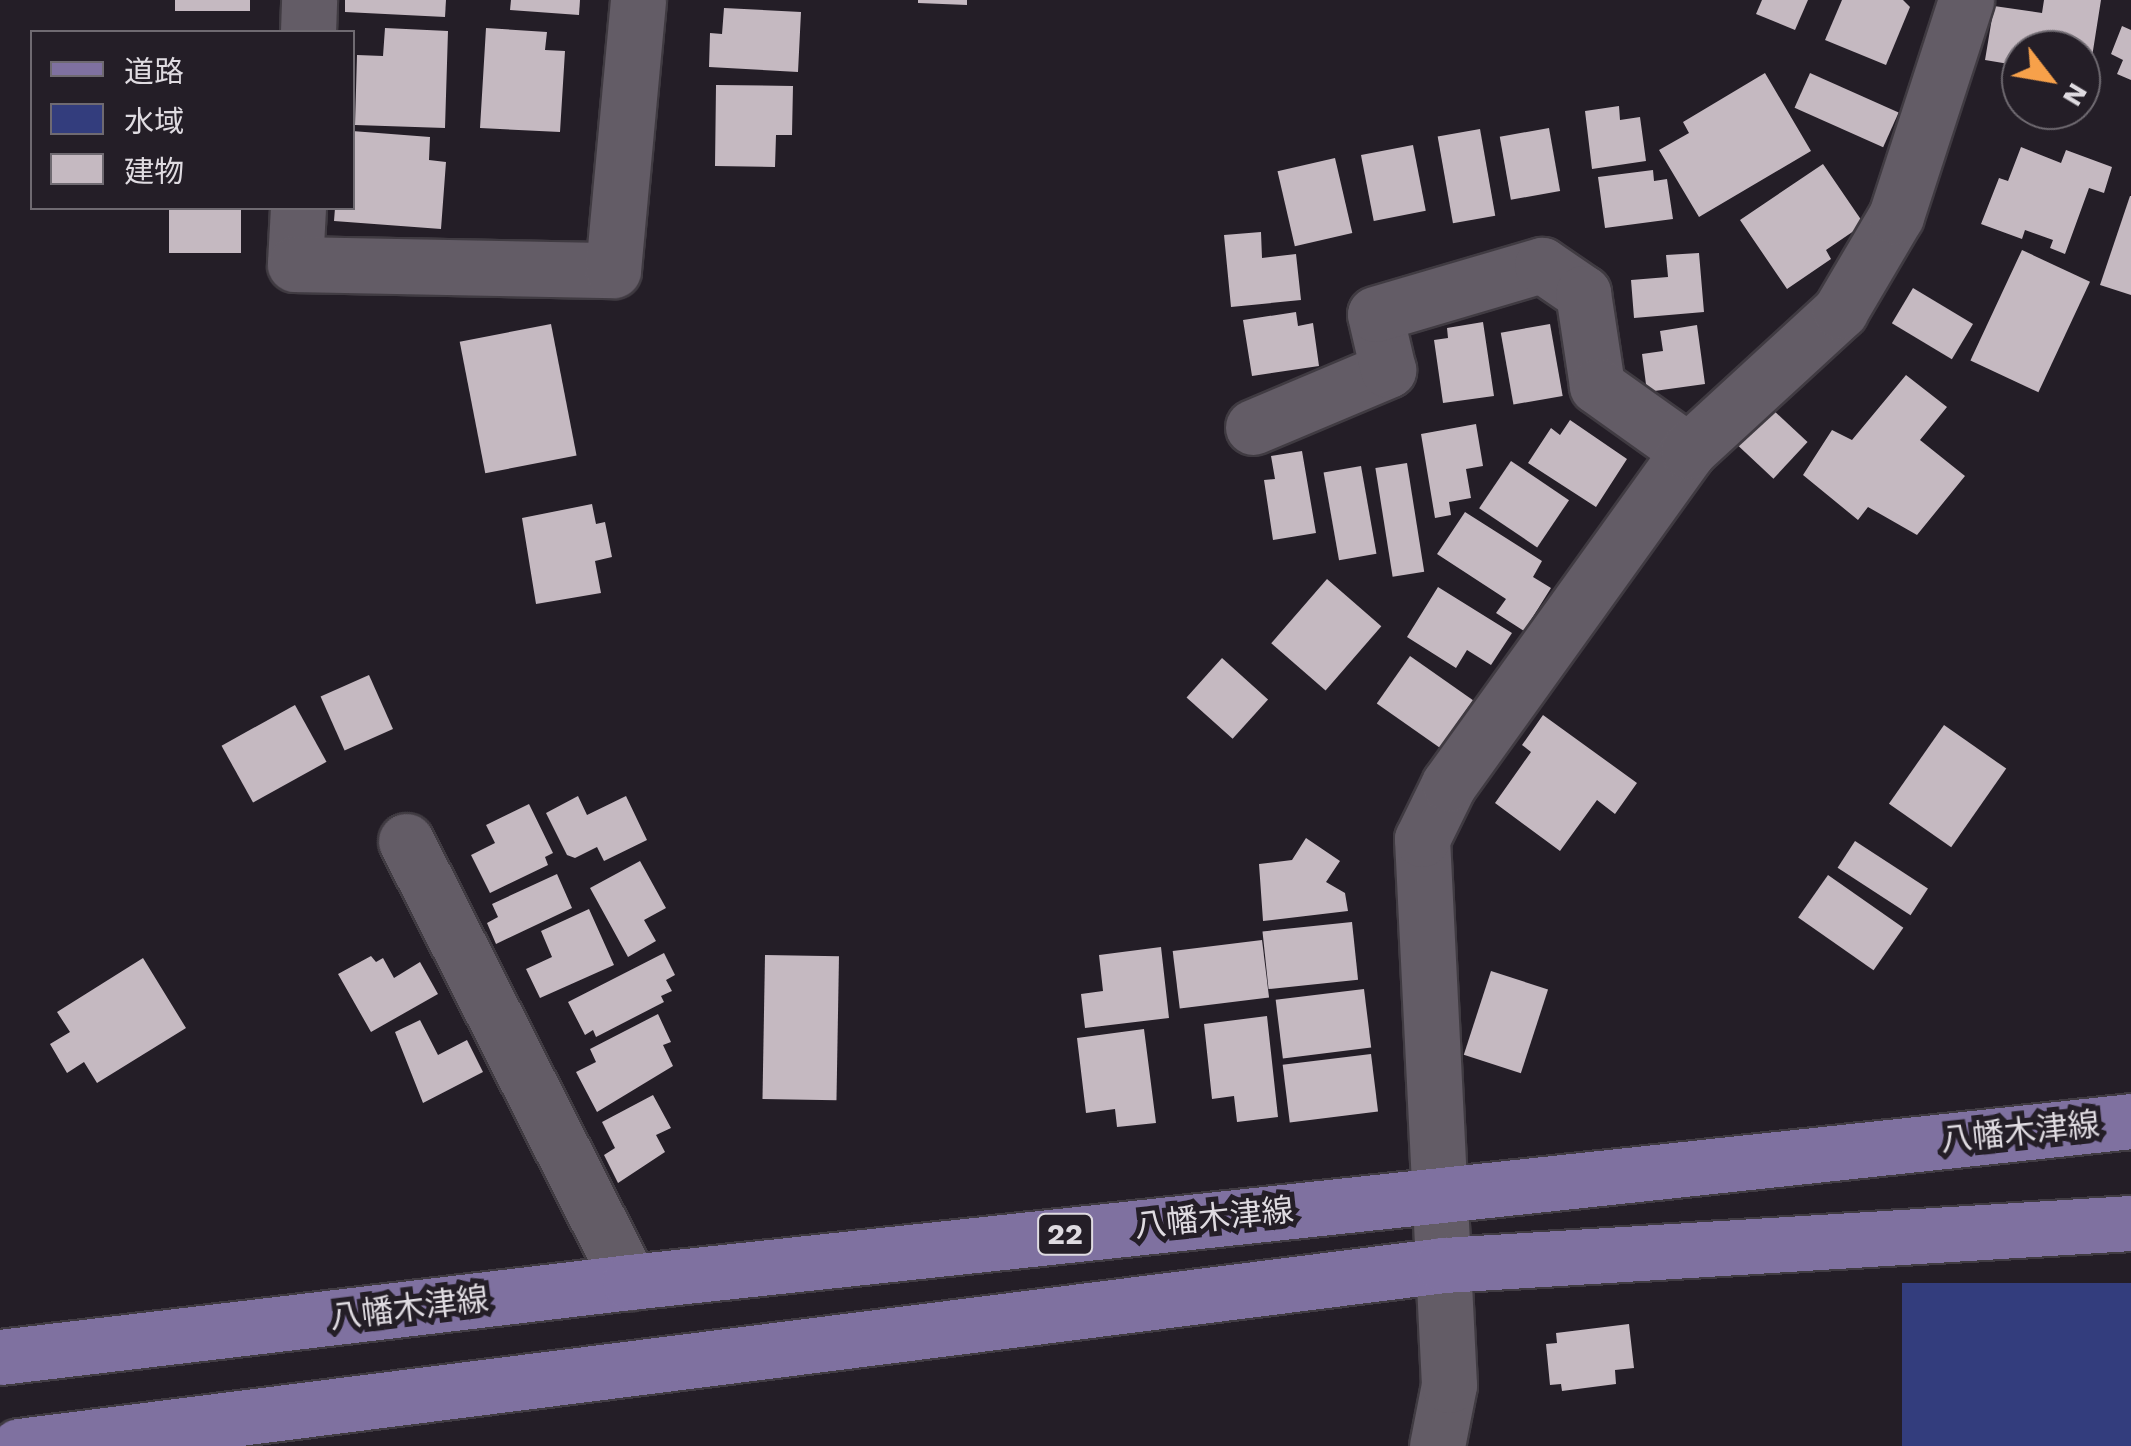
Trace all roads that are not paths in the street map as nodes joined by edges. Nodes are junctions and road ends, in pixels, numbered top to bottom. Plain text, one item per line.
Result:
1 (309, 0) edge
2 (638, 0) edge
3 (1966, 0) edge
4 (308, 30) edge
5 (298, 210) edge
6 (1253, 427) dead end
7 (1688, 451) junction
8 (406, 841) dead end
9 (2131, 1121) edge
10 (1442, 1193) junction
11 (2131, 1224) edge
12 (1444, 1265) junction
13 (630, 1282) junction
14 (0, 1356) edge
15 (19, 1446) edge
16 (1437, 1446) edge

1 - 4 street
2 - 5 street
3 - 7 street
6 - 7 street
7 - 10 street
8 - 13 street
9 - 10 main road, 八幡木津線 / 22
10 - 12 street
10 - 13 main road, 八幡木津線 / 22
11 - 12 main road, 22
12 - 15 main road, 22
12 - 16 street
13 - 14 main road, 八幡木津線 / 22

